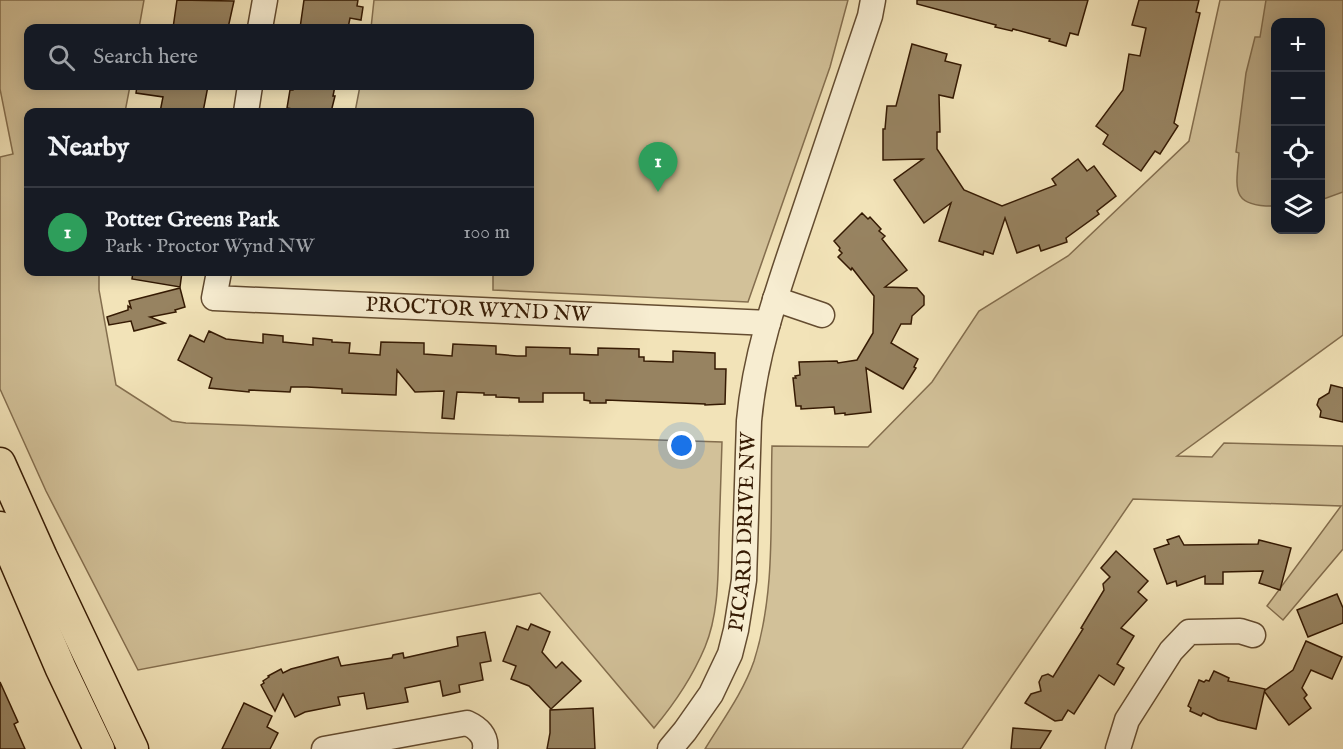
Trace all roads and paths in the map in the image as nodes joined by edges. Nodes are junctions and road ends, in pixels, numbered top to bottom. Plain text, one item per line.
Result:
1 (265, 0) edge
2 (873, 0) edge
3 (261, 24) edge
4 (249, 90) edge
5 (247, 108) edge
6 (218, 276) edge
7 (775, 300) junction
8 (822, 315) dead end
9 (768, 323) junction
10 (0, 463) edge
11 (0, 527) edge
12 (1253, 635) dead end
13 (99, 749) edge
14 (133, 749) edge
15 (324, 749) edge
16 (485, 749) edge
17 (670, 749) edge
18 (1118, 749) edge

1 - 3 street
2 - 7 street, PICARD DRIVE NW
4 - 5 street
6 - 9 street, PROCTOR WYND NW
7 - 8 street
7 - 9 street, PICARD DRIVE NW
9 - 17 street, PICARD DRIVE NW
10 - 14 main road
11 - 13 main road
12 - 18 street
15 - 16 street

